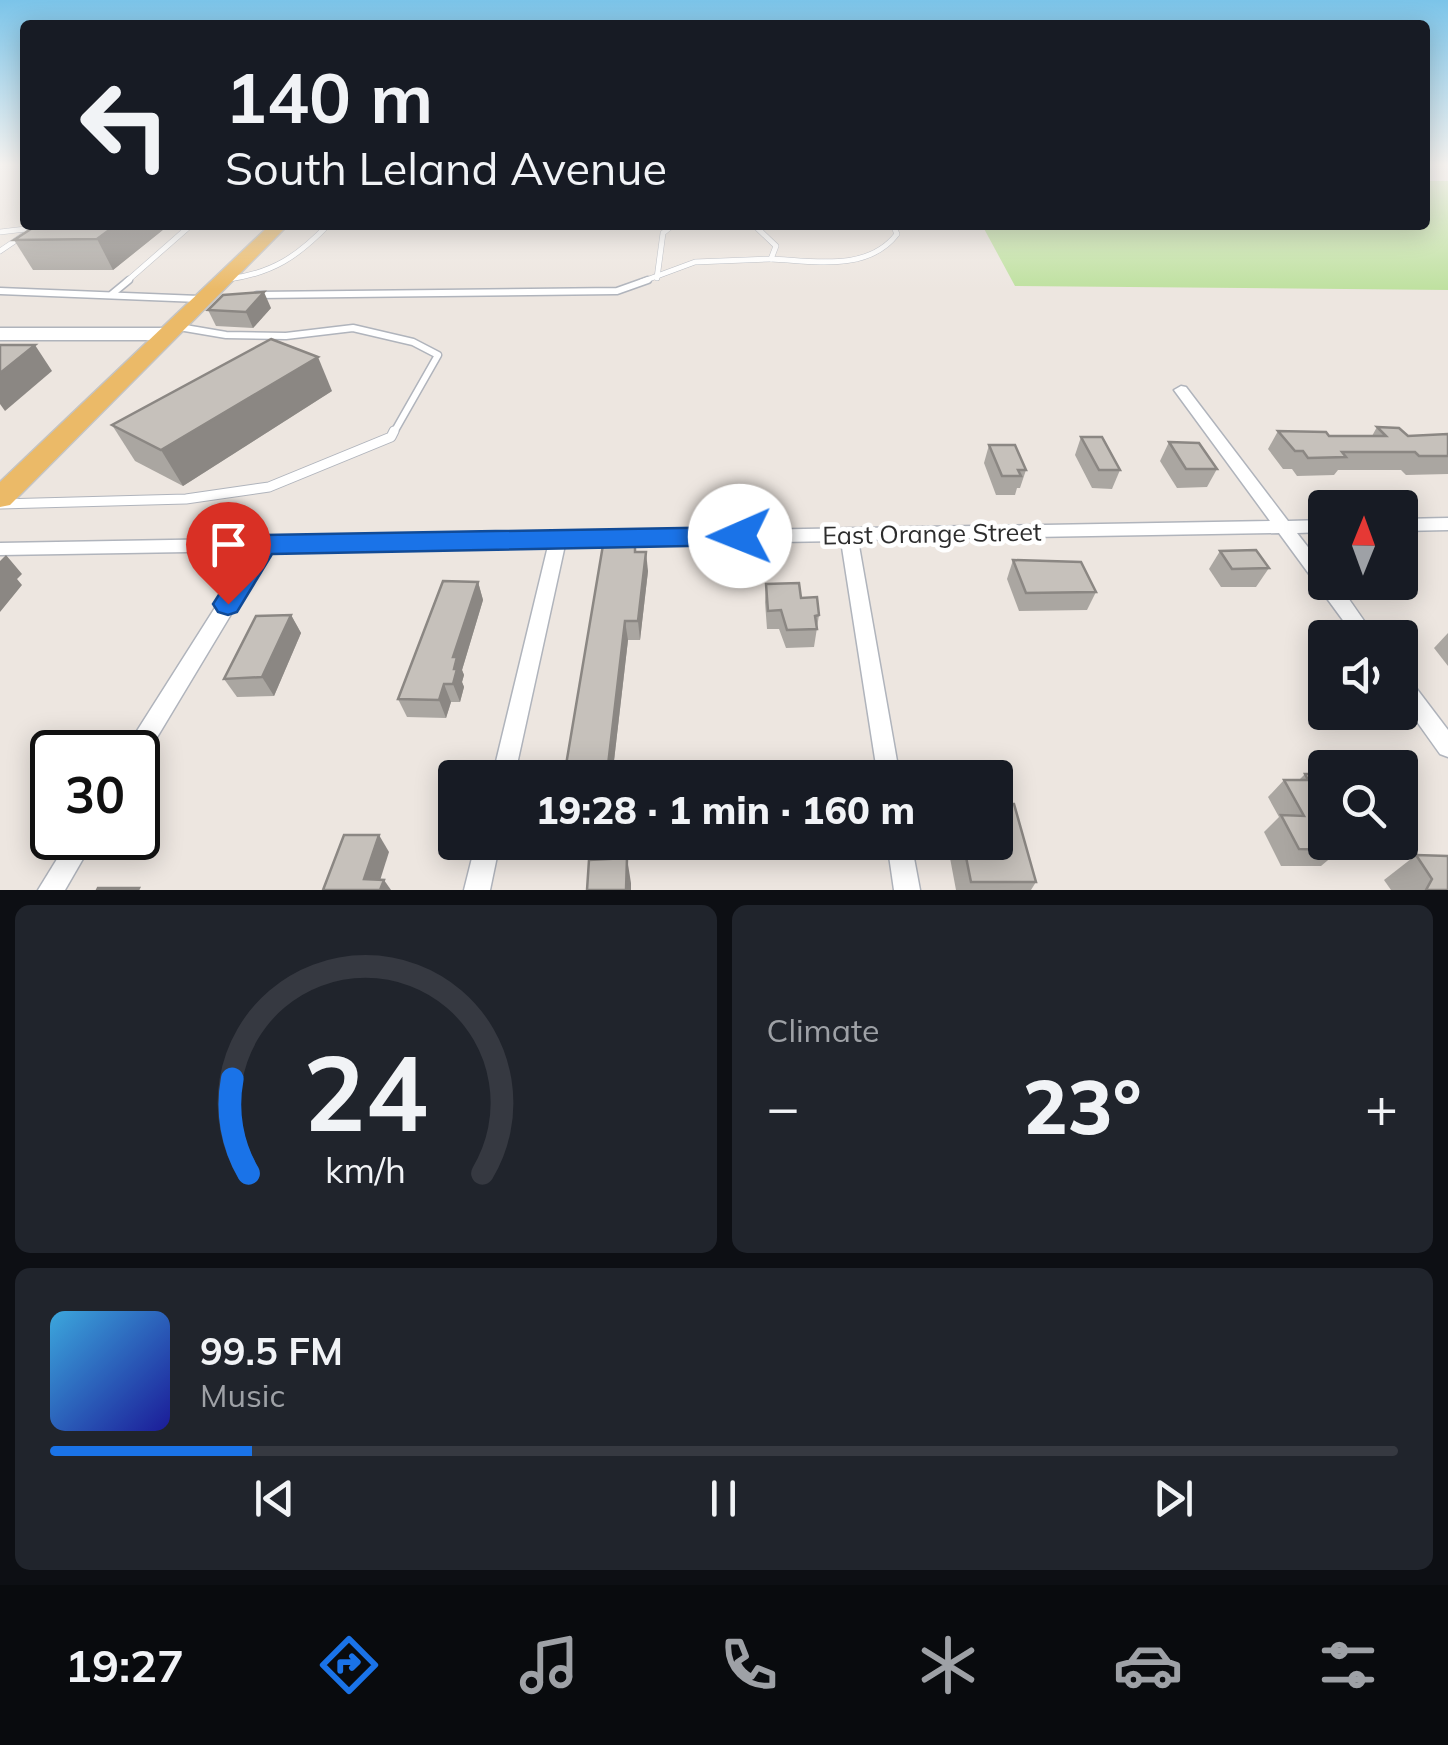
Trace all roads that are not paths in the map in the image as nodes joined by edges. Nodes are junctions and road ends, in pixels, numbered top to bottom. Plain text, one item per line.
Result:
1 (31, 230) edge
2 (186, 230) edge
3 (275, 230) edge
4 (323, 230) edge
5 (667, 230) edge
6 (763, 230) edge
7 (895, 230) edge
8 (0, 252) edge
9 (772, 259) junction
10 (657, 278) junction
11 (0, 291) edge
12 (216, 292) junction
13 (112, 294) junction
14 (247, 295) edge
15 (172, 330) junction
16 (0, 334) edge
17 (1181, 390) dead end
18 (0, 501) edge
19 (1448, 524) edge
20 (1418, 525) edge
21 (1308, 526) edge
22 (1284, 527) junction
23 (849, 535) junction
24 (558, 538) junction
25 (264, 544) junction
26 (0, 550) edge
27 (1308, 559) edge
28 (1418, 706) edge
29 (150, 730) edge
30 (1448, 747) edge
31 (507, 760) edge
32 (885, 760) edge
33 (70, 860) edge
34 (484, 860) edge
35 (902, 860) edge
36 (51, 890) edge
37 (477, 890) edge
38 (907, 890) edge

1 - 8 lane
2 - 13 lane
3 - 12 main road
4 - 12 lane
5 - 10 lane
6 - 9 lane
7 - 9 lane
9 - 10 lane
10 - 14 lane
11 - 13 lane
12 - 13 lane
12 - 15 main road
15 - 16 main road
15 - 18 main road
15 - 18 lane
17 - 22 street
19 - 20 street
21 - 22 street, East Orange Street
22 - 23 street, East Orange Street
22 - 27 street
23 - 24 street, East Orange Street
23 - 32 street
24 - 25 street, East Orange Street
24 - 31 street
25 - 26 street, East Orange Street
25 - 29 street
28 - 30 street
33 - 36 street
34 - 37 street
35 - 38 street

